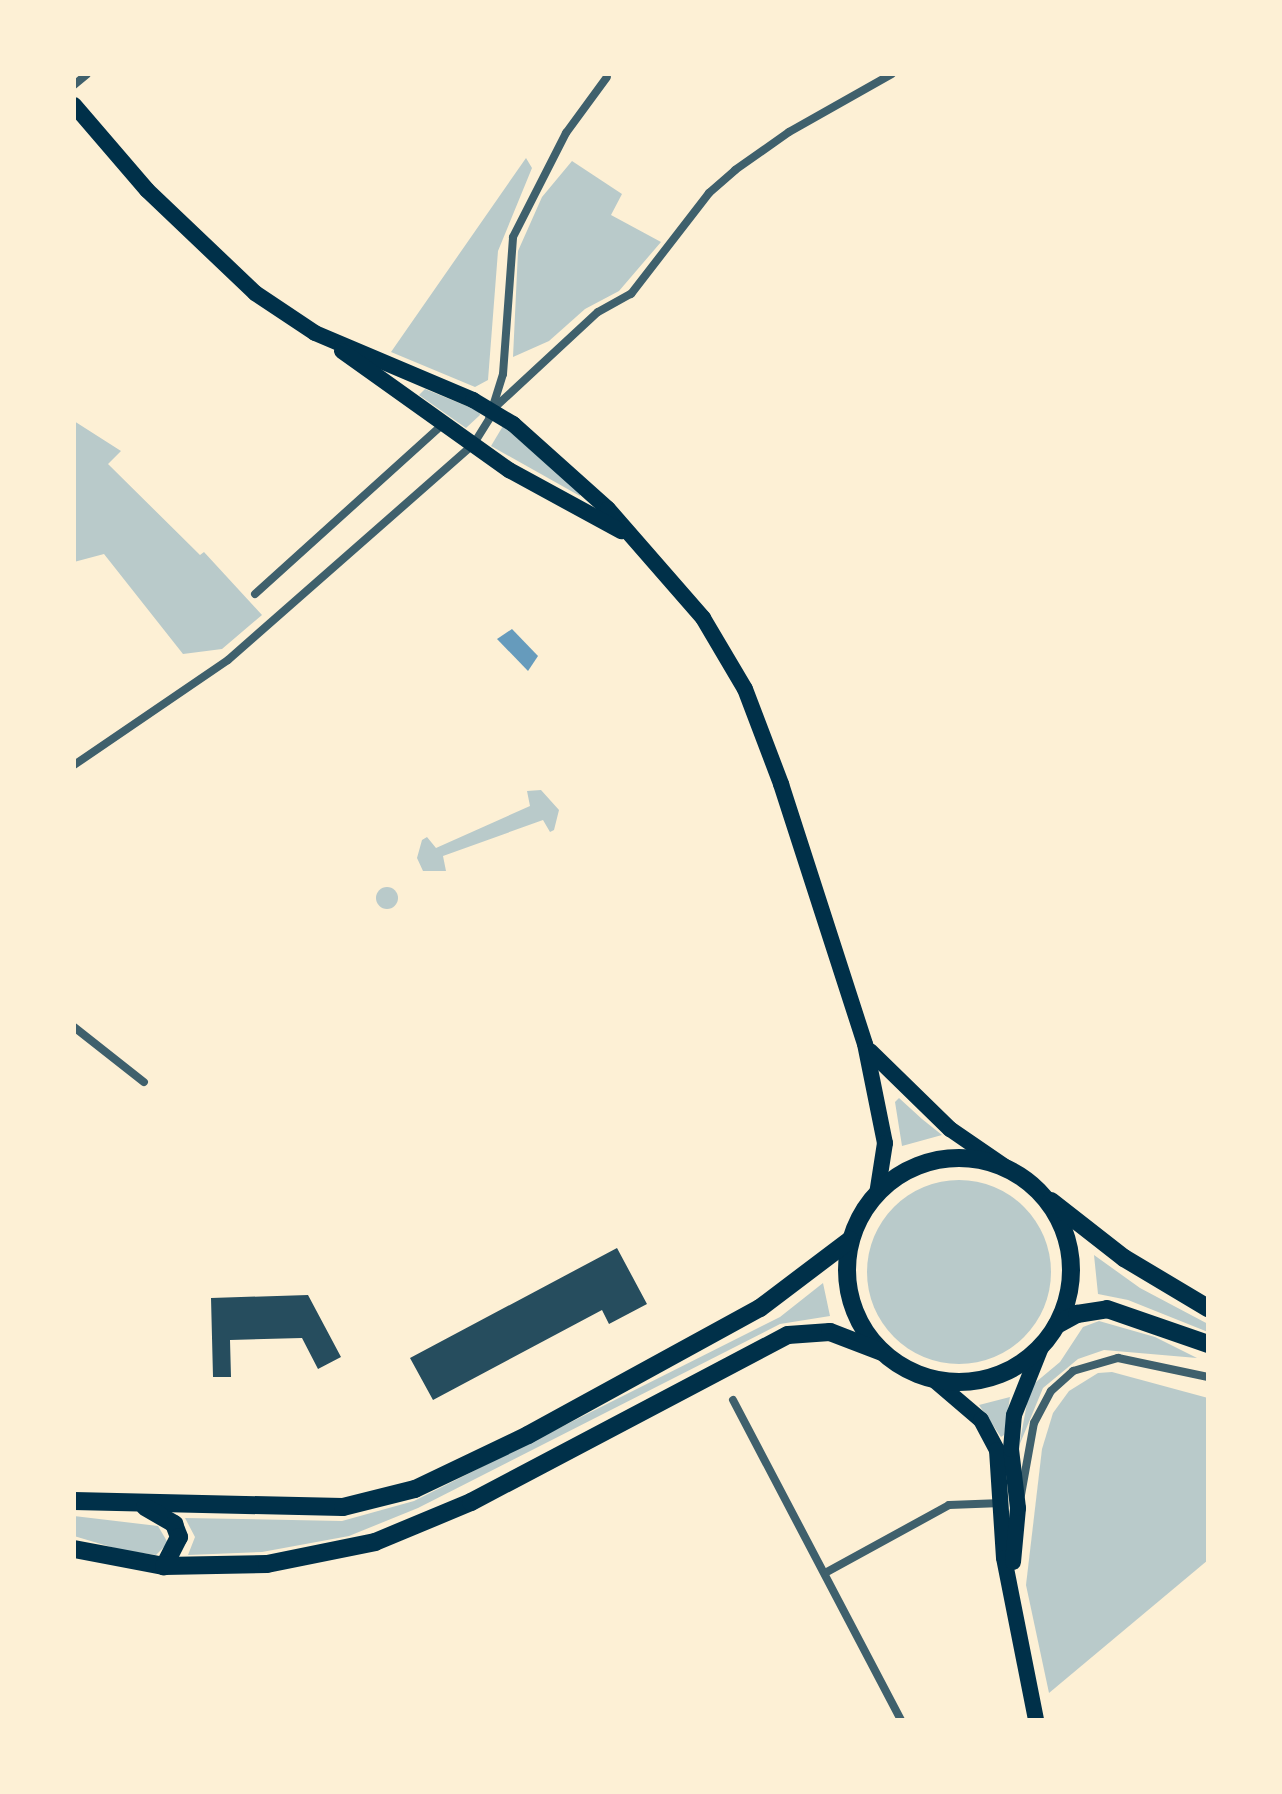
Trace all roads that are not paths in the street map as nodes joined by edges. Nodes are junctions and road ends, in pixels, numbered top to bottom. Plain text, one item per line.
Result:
1 (87, 74) edge
2 (892, 74) edge
3 (607, 77) dead end
4 (74, 85) edge
5 (74, 105) edge
6 (315, 333) junction
7 (423, 378) junction
8 (410, 401) junction
9 (492, 410) junction
10 (443, 424) junction
11 (473, 445) junction
12 (633, 537) junction
13 (255, 594) dead end
14 (74, 765) edge
15 (74, 1027) edge
16 (865, 1044) junction
17 (144, 1082) dead end
18 (1014, 1173) junction
19 (1036, 1189) junction
20 (877, 1194) junction
21 (850, 1240) junction
22 (1208, 1308) edge
23 (1057, 1325) junction
24 (1208, 1344) edge
25 (1041, 1347) junction
26 (882, 1352) junction
27 (1208, 1377) edge
28 (933, 1379) junction
29 (733, 1400) dead end
30 (74, 1501) edge
31 (143, 1506) junction
32 (1011, 1506) junction
33 (74, 1549) edge
34 (164, 1566) junction
35 (825, 1573) junction
36 (901, 1720) edge
37 (1036, 1720) edge

1 - 4 street
2 - 9 street
3 - 9 street
5 - 6 main road
6 - 7 main road
6 - 8 main road
7 - 8 street
7 - 9 main road
8 - 10 main road
9 - 11 street
9 - 12 main road
10 - 11 main road
10 - 13 street
11 - 12 main road
11 - 14 street
12 - 16 main road
15 - 17 street
16 - 18 main road
16 - 20 main road
18 - 19 main road
18 - 20 main road
19 - 22 main road
19 - 23 main road
20 - 21 main road
21 - 26 main road
21 - 31 main road
23 - 24 main road
23 - 25 main road
25 - 28 main road
25 - 32 main road
26 - 28 main road
26 - 34 main road
27 - 32 street
28 - 32 main road
29 - 35 street
30 - 31 main road
31 - 34 main road
32 - 35 street
32 - 37 main road
33 - 34 main road
35 - 36 street

